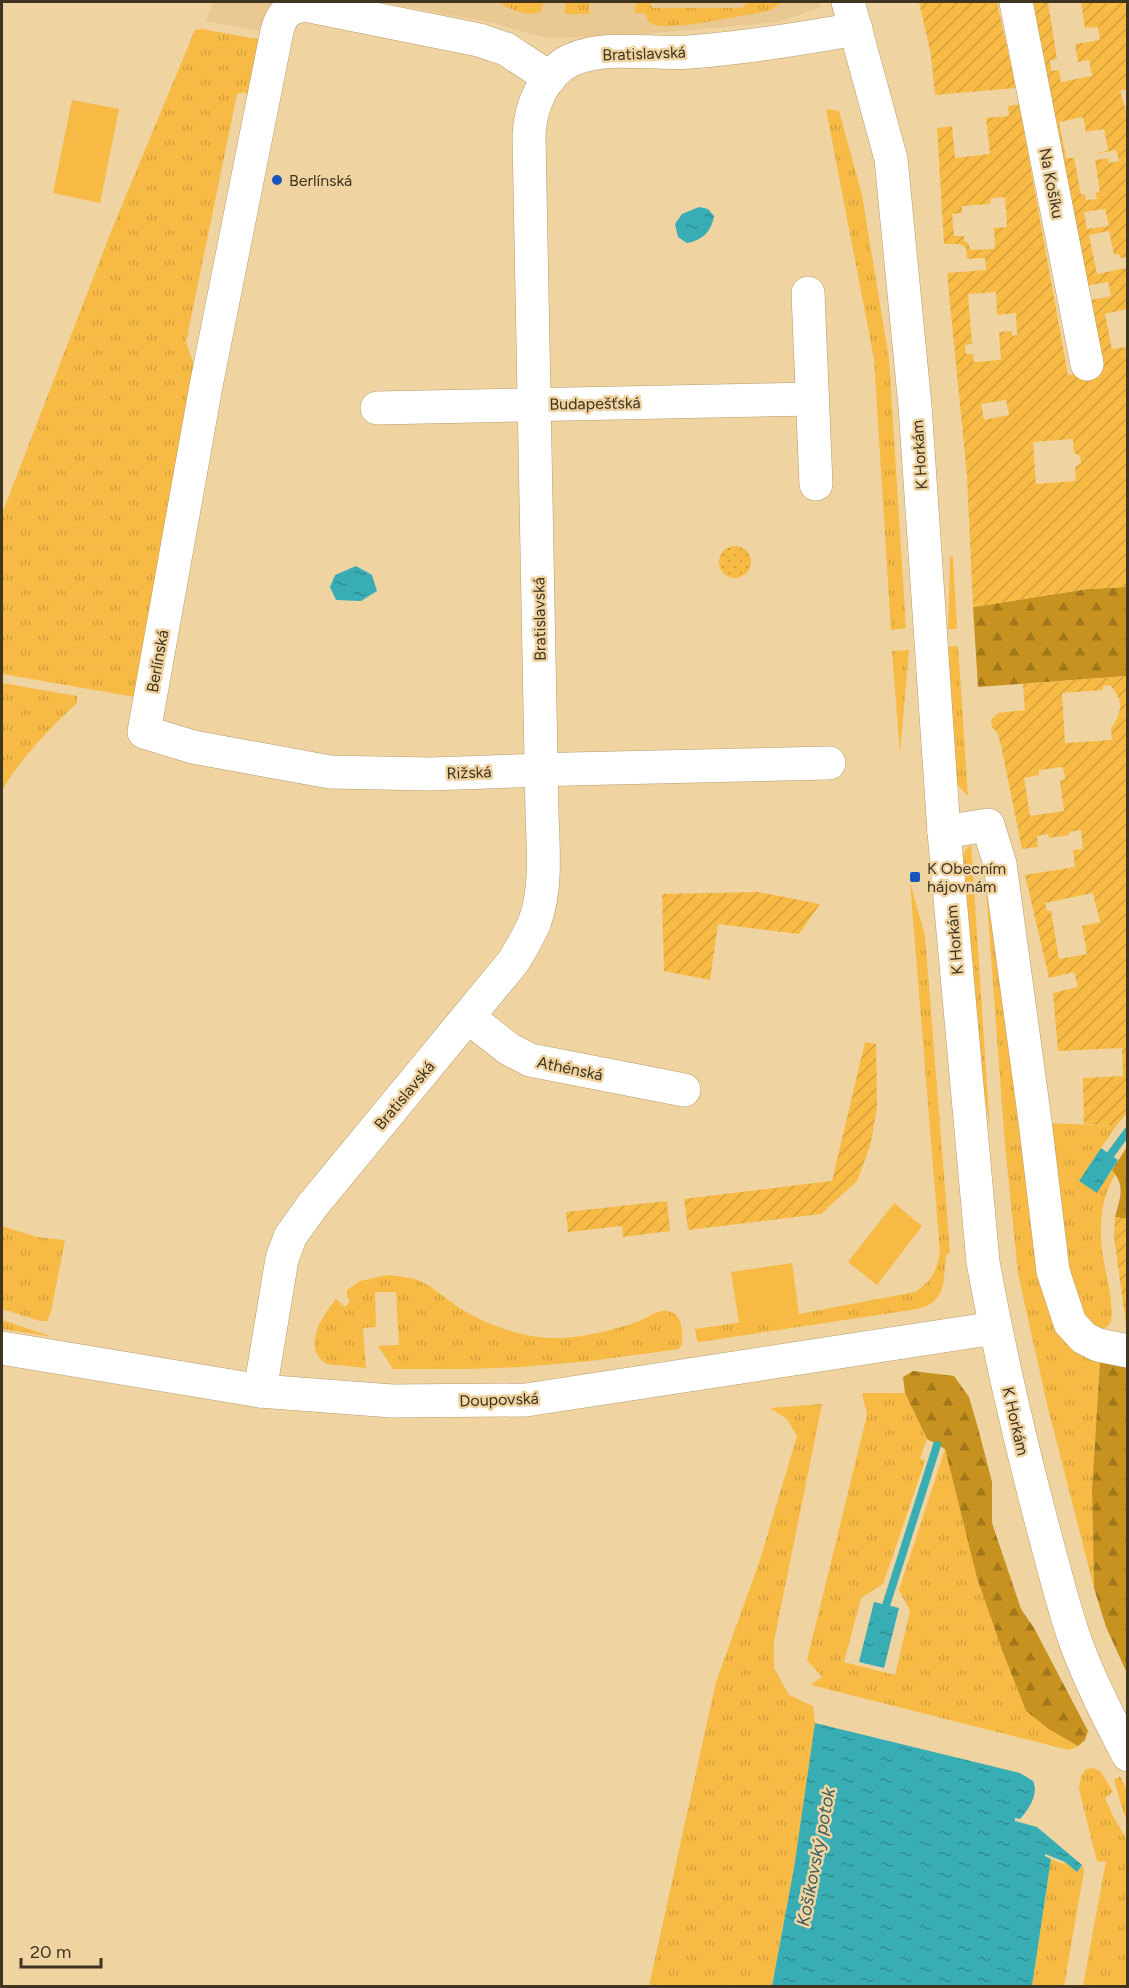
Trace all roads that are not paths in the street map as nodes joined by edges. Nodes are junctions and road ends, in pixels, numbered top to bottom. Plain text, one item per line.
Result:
1 (1016, 2) edge
2 (852, 15) edge
3 (550, 78) junction
4 (808, 293) dead end
5 (1087, 364) dead end
6 (813, 399) junction
7 (533, 404) junction
8 (377, 408) dead end
9 (816, 484) dead end
10 (150, 703) joint
11 (829, 763) dead end
12 (541, 770) junction
13 (944, 832) junction
14 (468, 1017) junction
15 (684, 1090) dead end
16 (995, 1328) junction
17 (2, 1348) edge
18 (1128, 1351) edge
19 (260, 1391) junction
20 (1128, 1755) edge

1 - 5 street, Na Košíku
2 - 3 street, Bratislavská
2 - 13 street, K Horkám
3 - 7 street, Bratislavská
3 - 10 street, Berlínská
4 - 6 street
6 - 7 street, Budapešťská
6 - 9 street
7 - 8 street, Budapešťská
7 - 12 street, Bratislavská
10 - 12 street, Rižská
11 - 12 street, Rižská
12 - 14 street, Bratislavská
13 - 16 street, K Horkám
13 - 18 street
14 - 15 street, Athénská
14 - 19 street, Bratislavská
16 - 19 street, Doupovská
16 - 20 street, K Horkám
17 - 19 street, Doupovská

